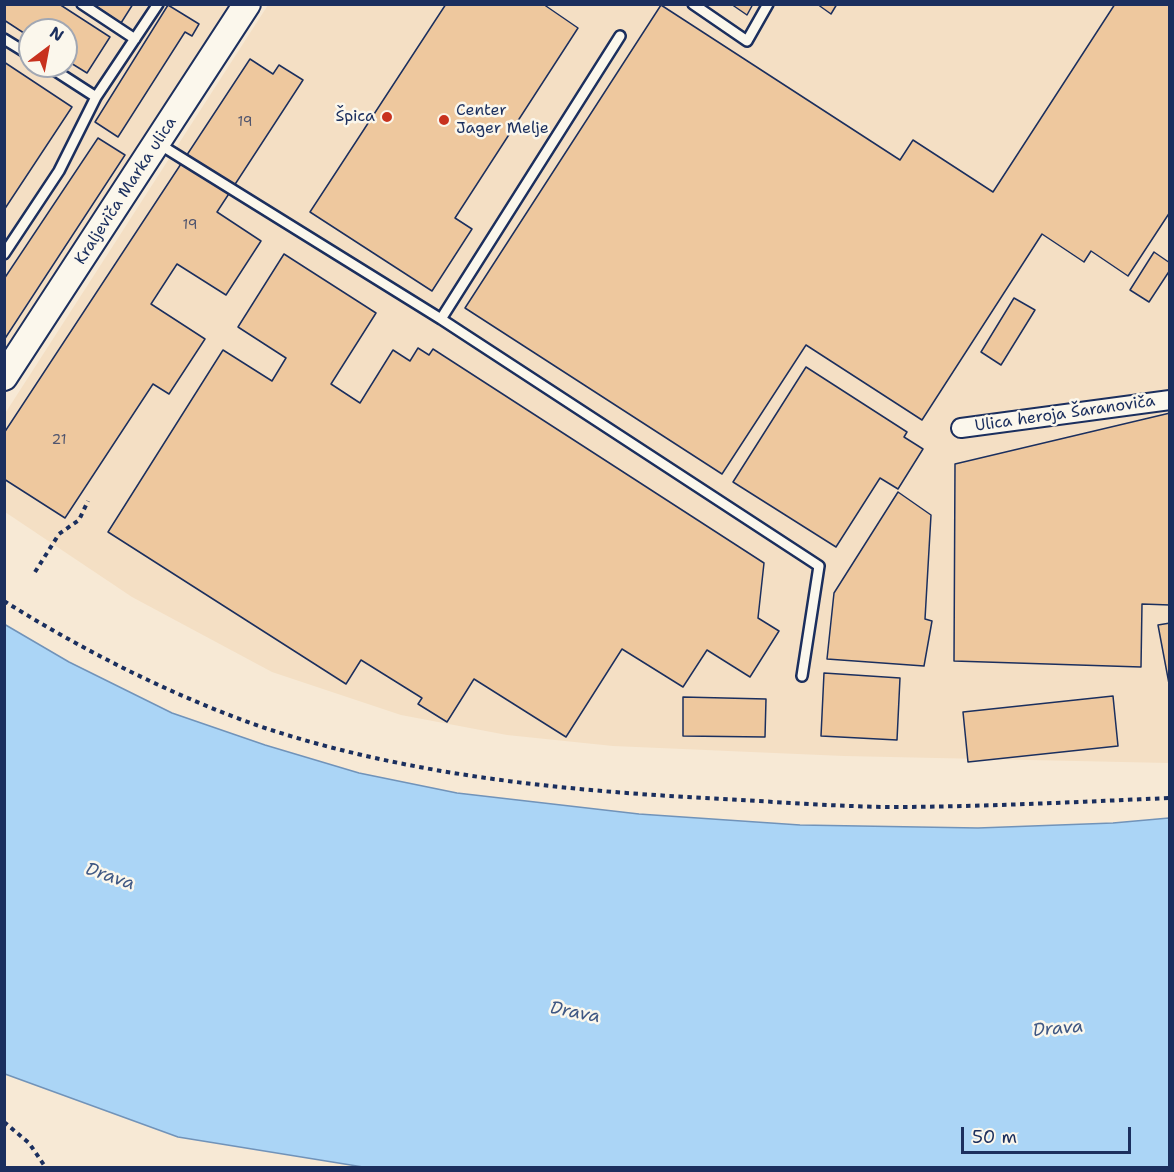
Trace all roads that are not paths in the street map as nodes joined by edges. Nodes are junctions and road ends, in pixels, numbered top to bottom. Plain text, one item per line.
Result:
1 (82, 4) edge
2 (158, 4) edge
3 (247, 4) edge
4 (693, 4) edge
5 (768, 4) edge
6 (620, 36) dead end
7 (4, 39) edge
8 (135, 39) junction
9 (18, 48) edge
10 (67, 78) edge
11 (96, 97) junction
12 (157, 143) junction
13 (4, 254) edge
14 (441, 319) junction
15 (4, 377) edge
16 (1170, 400) edge
17 (961, 428) dead end
18 (802, 676) dead end

1 - 8 lane
2 - 8 lane
3 - 12 street, Kraljeviča Marka ulica
4 - 5 lane
6 - 14 lane
7 - 9 lane
8 - 11 lane
10 - 11 lane
11 - 13 lane
12 - 14 lane
12 - 15 street, Kraljeviča Marka ulica
14 - 18 lane
16 - 17 street, Ulica heroja Šaranoviča

